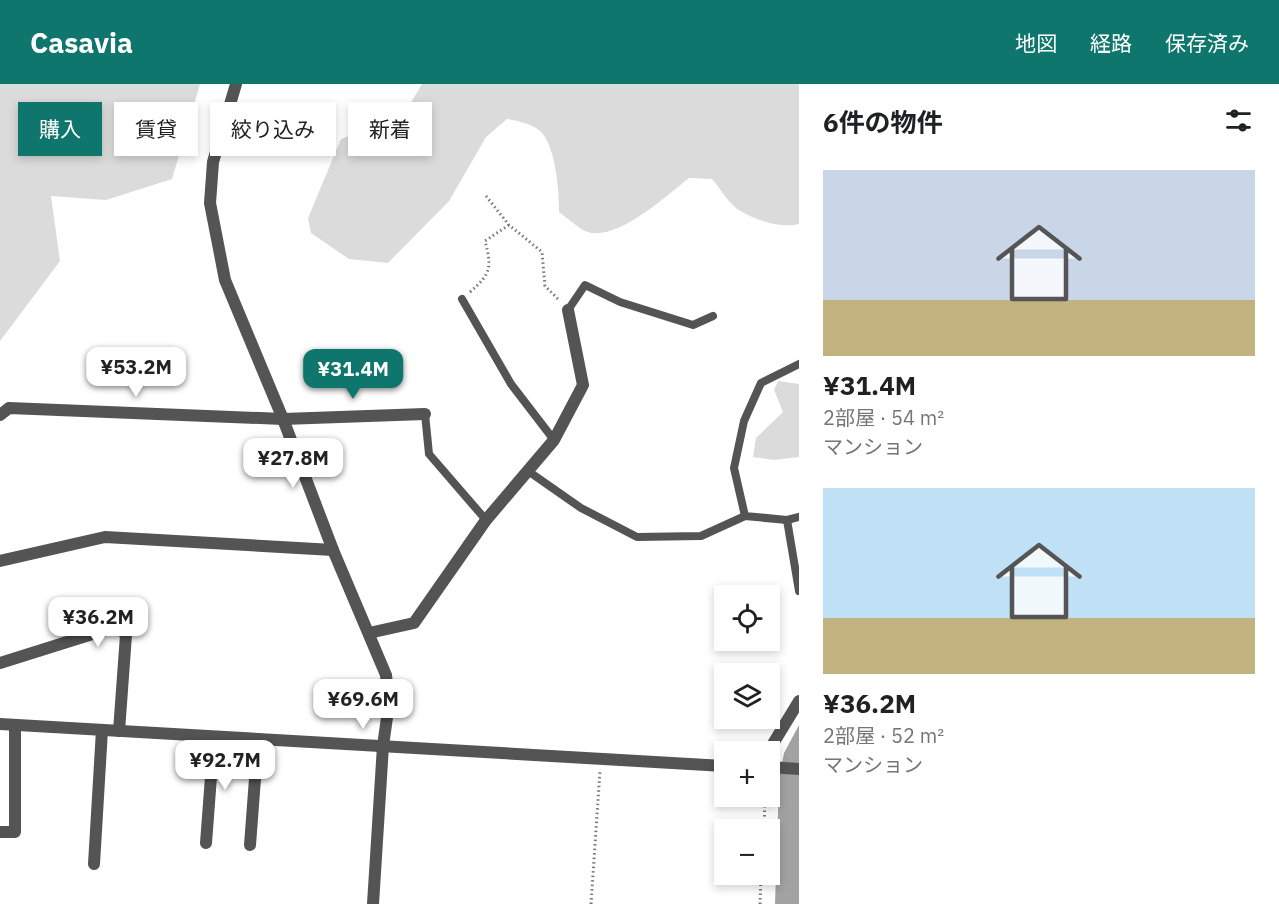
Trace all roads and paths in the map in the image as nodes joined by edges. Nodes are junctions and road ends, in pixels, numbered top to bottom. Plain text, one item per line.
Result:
1 (236, 84) edge
2 (486, 196) dead end
3 (509, 225) junction
4 (462, 299) joint
5 (568, 310) junction
6 (712, 316) dead end
7 (799, 364) edge
8 (425, 414) joint
9 (0, 415) edge
10 (283, 419) junction
11 (554, 440) junction
12 (528, 471) junction
13 (746, 516) junction
14 (799, 517) edge
15 (486, 520) junction
16 (788, 520) junction
17 (333, 550) junction
18 (0, 561) edge
19 (799, 591) edge
20 (369, 633) junction
21 (0, 663) edge
22 (799, 701) edge
23 (0, 724) edge
24 (15, 724) junction
25 (102, 730) junction
26 (119, 731) junction
27 (214, 736) junction
28 (258, 739) junction
29 (775, 741) edge
30 (383, 747) junction
31 (601, 760) junction
32 (714, 766) edge
33 (780, 768) edge
34 (799, 769) edge
35 (0, 832) edge
36 (206, 843) dead end
37 (250, 845) dead end
38 (94, 864) dead end
39 (761, 885) edge
40 (373, 904) edge
41 (591, 904) edge
42 (760, 904) edge

1 - 10 street
2 - 3 path
3 - 4 path
3 - 5 path
4 - 11 lane
5 - 6 lane
5 - 11 street
7 - 13 lane
8 - 10 street
8 - 15 lane
9 - 10 street
10 - 17 street
11 - 12 street
12 - 13 lane
12 - 15 street
13 - 16 lane
14 - 16 lane
15 - 20 street
16 - 19 lane
17 - 18 street
17 - 20 street
20 - 30 street
21 - 26 street
22 - 29 street
23 - 24 street
24 - 25 street
24 - 35 street
25 - 26 street
25 - 38 street
26 - 27 street
27 - 28 street
27 - 36 street
28 - 30 street
28 - 37 street
30 - 31 street
30 - 40 street
31 - 32 street
31 - 41 path
33 - 34 street
39 - 42 path

